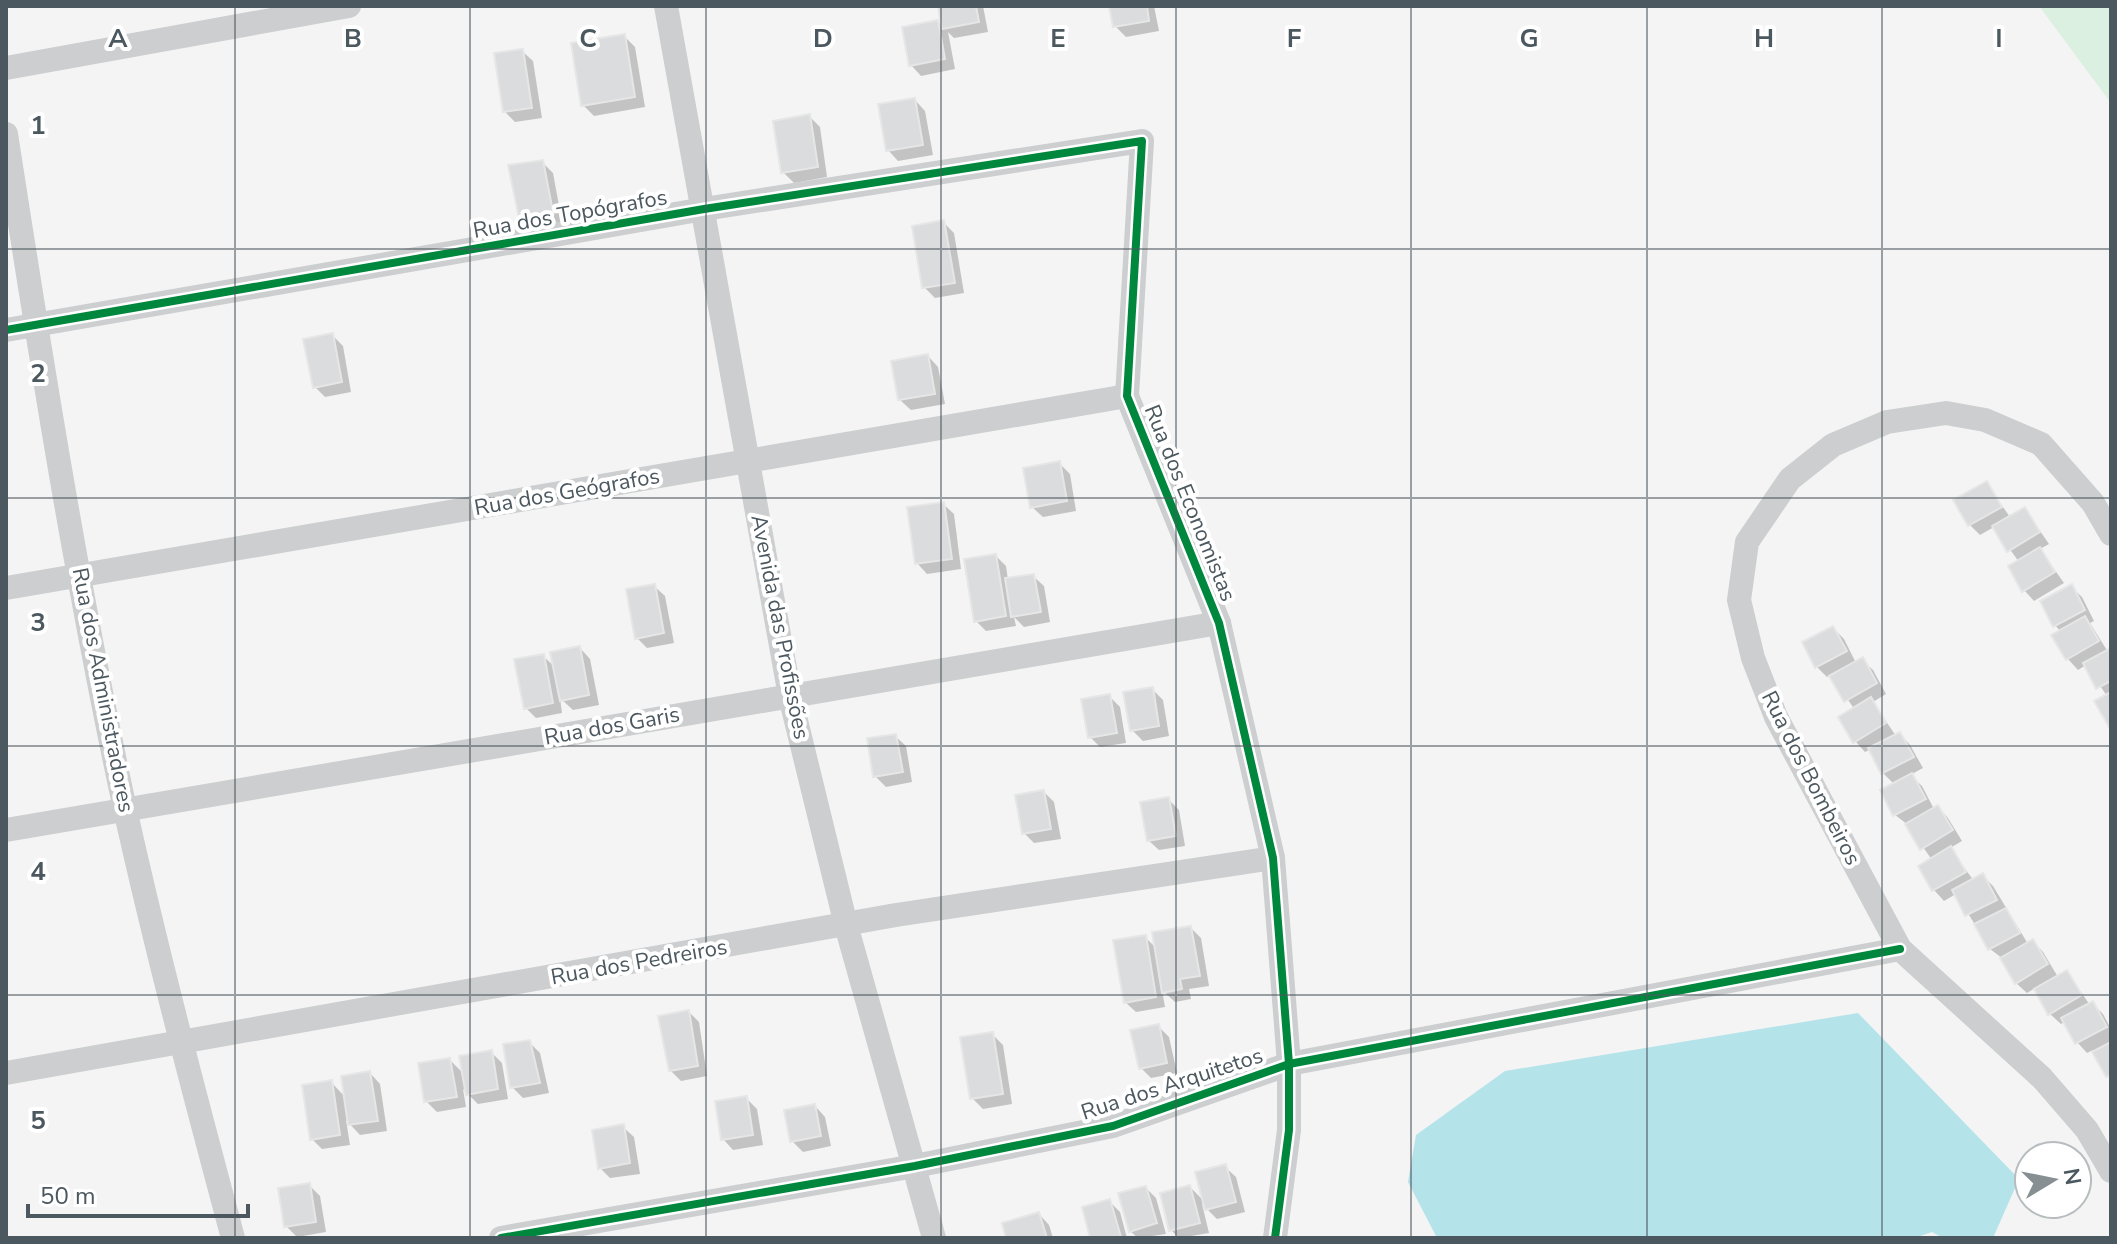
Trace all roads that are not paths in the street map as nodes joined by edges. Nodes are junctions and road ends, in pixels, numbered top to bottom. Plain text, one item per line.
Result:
1 (349, 6) edge
2 (666, 6) edge
3 (6, 68) edge
4 (6, 134) edge
5 (1142, 141) joint
6 (704, 209) junction
7 (35, 325) junction
8 (6, 330) edge
9 (1127, 396) junction
10 (749, 461) junction
11 (2111, 534) edge
12 (80, 575) junction
13 (6, 588) edge
14 (1219, 623) junction
15 (790, 696) junction
16 (126, 809) junction
17 (6, 830) edge
18 (1273, 858) junction
19 (846, 925) junction
20 (1900, 949) junction
21 (181, 1042) junction
22 (1289, 1064) junction
23 (6, 1073) edge
24 (915, 1166) junction
25 (2111, 1171) edge
26 (233, 1238) edge
27 (501, 1238) edge
28 (934, 1238) edge
29 (1275, 1238) edge

1 - 3 street
2 - 6 street, Avenida das Profissões
4 - 7 street, Rua dos Administradores
5 - 6 street, Rua dos Topógrafos
5 - 9 street, Rua dos Economistas
6 - 7 street, Rua dos Topógrafos
6 - 10 street, Avenida das Profissões
7 - 8 street, Rua dos Topógrafos
7 - 12 street, Rua dos Administradores
9 - 10 street, Rua dos Geógrafos
9 - 14 street, Rua dos Economistas
10 - 12 street, Rua dos Geógrafos
10 - 15 street, Avenida das Profissões
11 - 20 street, Rua dos Bombeiros
12 - 13 street, Rua dos Geógrafos
12 - 16 street, Rua dos Administradores
14 - 15 street, Rua dos Garis
14 - 18 street, Rua dos Economistas
15 - 16 street, Rua dos Garis
15 - 19 street, Avenida das Profissões
16 - 17 street, Rua dos Garis
16 - 21 street, Rua dos Administradores
18 - 19 street, Rua dos Pedreiros
18 - 22 street, Rua dos Economistas
19 - 21 street, Rua dos Pedreiros
19 - 24 street, Avenida das Profissões
20 - 22 street, Rua dos Arquitetos
20 - 25 street, Rua dos Bombeiros
21 - 23 street, Rua dos Pedreiros
21 - 26 street, Rua dos Administradores
22 - 24 street, Rua dos Arquitetos
22 - 29 street, Rua dos Economistas
24 - 27 street, Rua dos Arquitetos
24 - 28 street, Avenida das Profissões

